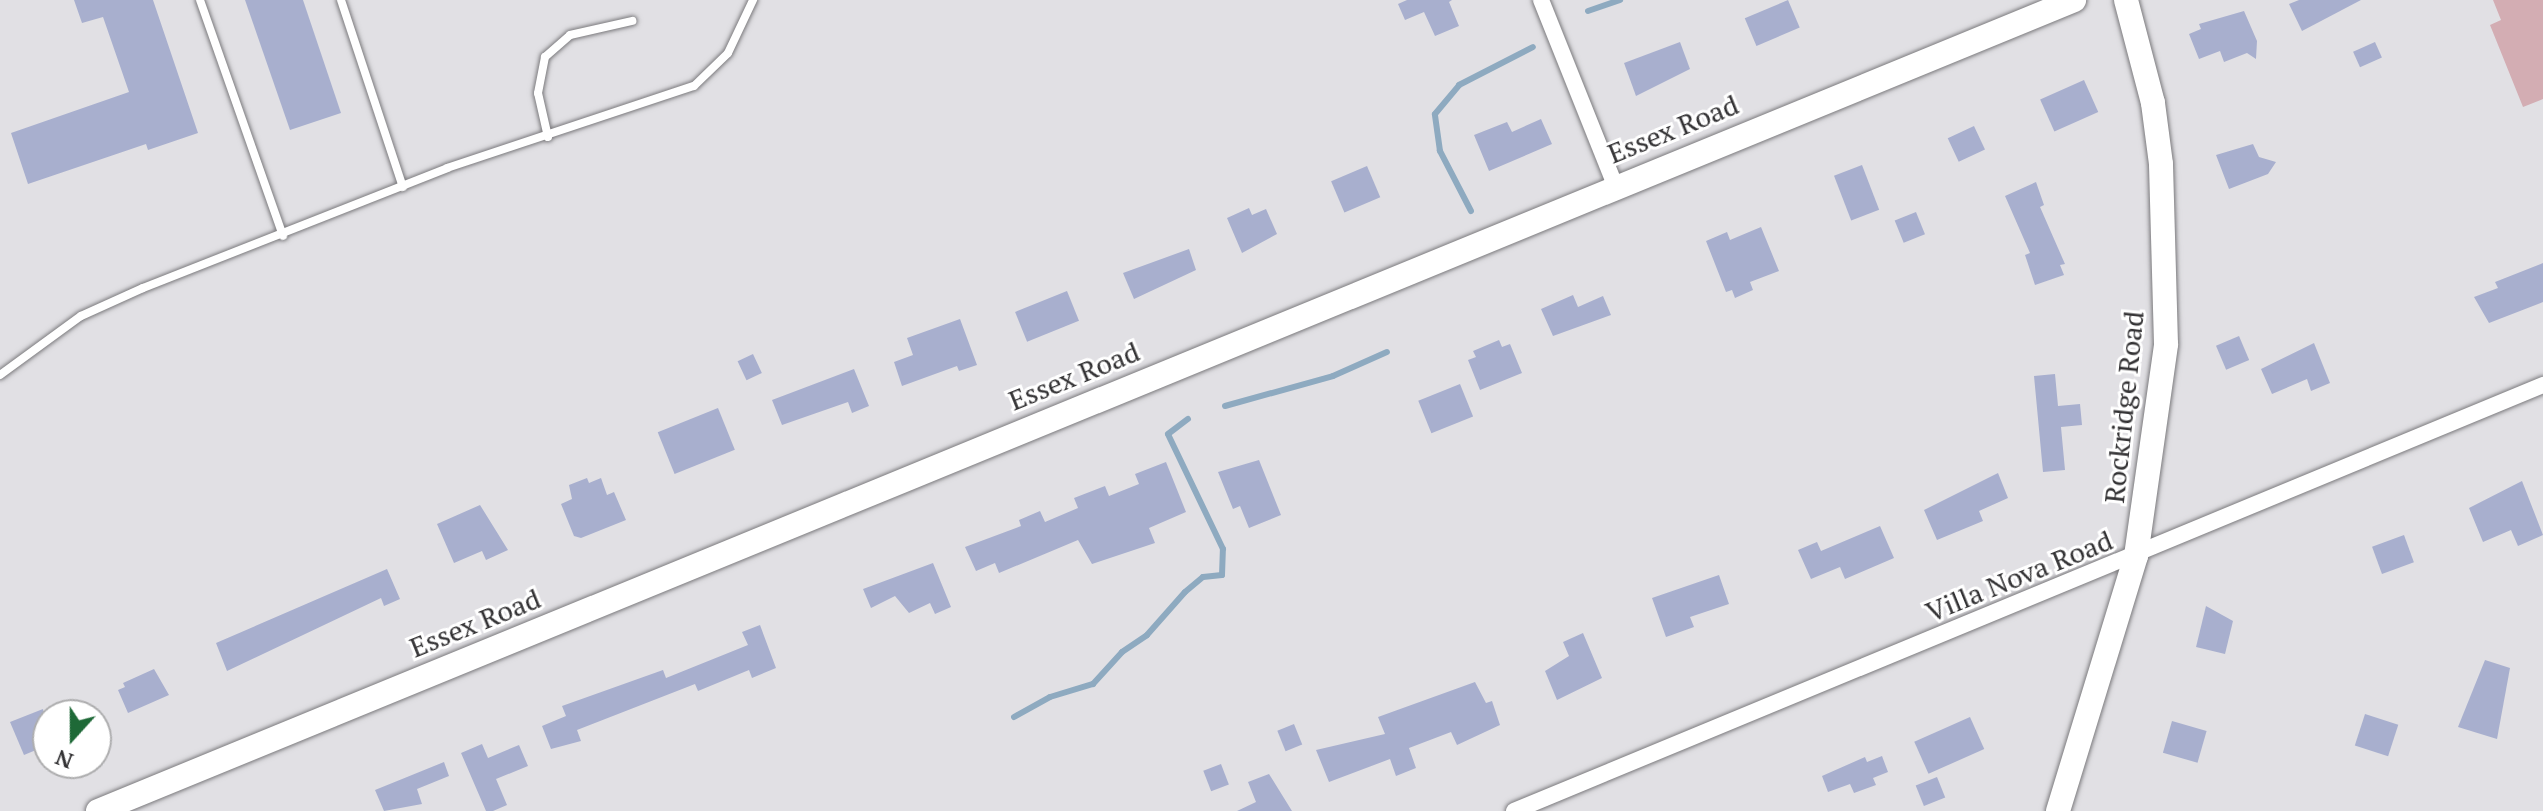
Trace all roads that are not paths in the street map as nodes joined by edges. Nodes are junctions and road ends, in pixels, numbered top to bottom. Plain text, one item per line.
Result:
1 (200, 0) edge
2 (341, 0) edge
3 (753, 0) edge
4 (1541, 0) edge
5 (2074, 0) edge
6 (2126, 0) edge
7 (632, 21) dead end
8 (548, 137) junction
9 (1615, 185) junction
10 (403, 187) junction
11 (283, 236) junction
12 (0, 375) edge
13 (2543, 386) edge
14 (2136, 556) junction
15 (98, 811) edge
16 (1514, 811) edge
17 (2058, 811) edge

1 - 11 lane
2 - 10 lane
3 - 8 lane
4 - 9 street
5 - 9 street, Essex Road
6 - 14 street, Rockridge Road
7 - 8 lane
8 - 10 lane
9 - 15 street, Essex Road
10 - 11 lane
11 - 12 lane
13 - 14 street, Villa Nova Road
14 - 16 street, Villa Nova Road
14 - 17 street, Rockridge Road

